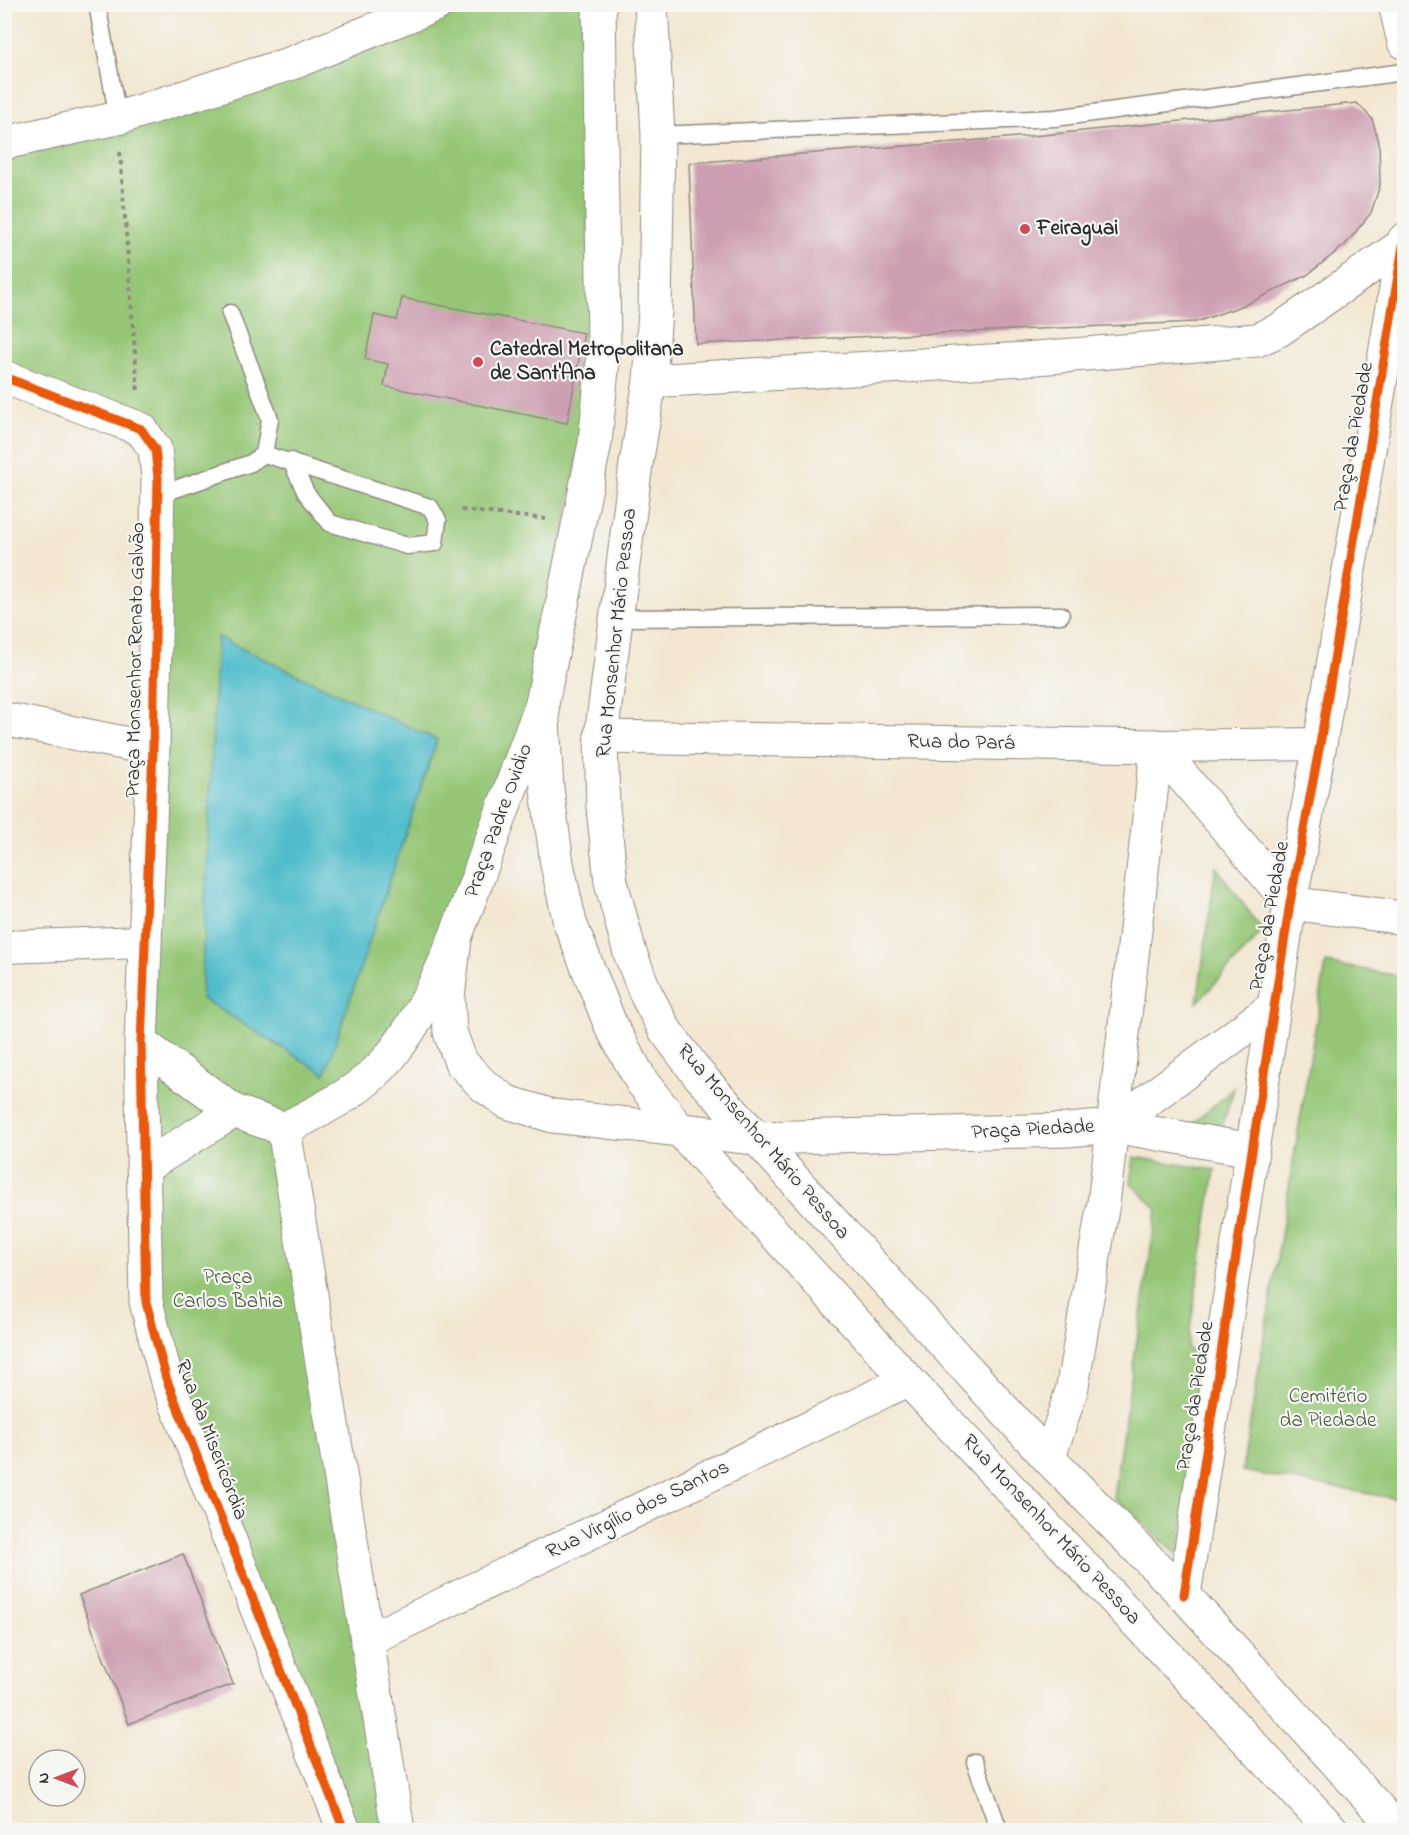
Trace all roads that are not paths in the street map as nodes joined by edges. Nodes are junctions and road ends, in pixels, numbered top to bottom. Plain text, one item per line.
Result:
1 (98, 4) edge
2 (436, 4) edge
3 (599, 4) edge
4 (651, 4) edge
5 (1395, 4) edge
6 (1404, 42) edge
7 (1404, 72) edge
8 (118, 118) junction
9 (658, 135) junction
10 (4, 143) edge
11 (1404, 243) edge
12 (230, 313) dead end
13 (4, 376) edge
14 (650, 381) junction
15 (264, 453) junction
16 (291, 461) junction
17 (158, 495) junction
18 (1061, 615) dead end
19 (617, 618) junction
20 (542, 703) junction
21 (4, 719) edge
22 (601, 737) junction
23 (1320, 744) junction
24 (1157, 746) junction
25 (153, 749) junction
26 (1290, 903) junction
27 (1404, 918) edge
28 (455, 939) junction
29 (143, 942) junction
30 (4, 947) edge
31 (1272, 1008) junction
32 (141, 1042) junction
33 (234, 1111) junction
34 (1113, 1126) junction
35 (678, 1128) junction
36 (284, 1129) junction
37 (755, 1138) junction
38 (1252, 1150) junction
39 (143, 1168) junction
40 (908, 1380) junction
41 (1049, 1459) junction
42 (1184, 1595) junction
43 (368, 1640) junction
44 (975, 1762) dead end
45 (344, 1830) edge
46 (398, 1830) edge
47 (999, 1830) edge
48 (1332, 1830) edge
49 (1398, 1830) edge

1 - 8 lane
2 - 8 main road
3 - 20 main road, Rua Monsenhor Mário Pessoa
4 - 9 main road, Rua Monsenhor Mário Pessoa
5 - 6 main road
7 - 9 lane
8 - 10 main road
9 - 14 main road, Rua Monsenhor Mário Pessoa
11 - 14 main road
11 - 23 main road, Praça da Piedade
12 - 15 lane
13 - 17 main road, Praça Monsenhor Renato Galvão
14 - 19 main road, Rua Monsenhor Mário Pessoa
15 - 16 lane
15 - 17 lane
16 - 16 lane
17 - 25 main road, Praça Monsenhor Renato Galvão
18 - 19 lane
19 - 22 main road, Rua Monsenhor Mário Pessoa
20 - 28 main road, Praça Padre Ovidio
20 - 35 main road, Rua Monsenhor Mário Pessoa
21 - 25 main road
22 - 24 main road, Rua do Pará
22 - 37 main road, Rua Monsenhor Mário Pessoa
23 - 24 street, Rua do Pará
23 - 26 main road, Praça da Piedade
24 - 26 main road
24 - 34 street
25 - 29 main road, Praça Monsenhor Renato Galvão
26 - 27 main road
26 - 31 main road, Praça da Piedade
28 - 35 main road
28 - 36 main road
29 - 30 street
29 - 32 main road, Praça Monsenhor Renato Galvão
31 - 34 main road, Praça Piedade
31 - 38 main road, Praça da Piedade
32 - 33 main road
32 - 39 main road, Rua da Misericórdia
33 - 36 main road
33 - 39 main road
34 - 37 main road, Praça Piedade
34 - 38 main road
34 - 41 street
35 - 37 main road
35 - 40 main road, Rua Monsenhor Mário Pessoa
36 - 43 main road
37 - 41 main road, Rua Monsenhor Mário Pessoa
38 - 42 main road, Praça da Piedade
39 - 45 main road, Rua da Misericórdia
40 - 43 street, Rua Virgílio dos Santos
40 - 48 main road, Rua Monsenhor Mário Pessoa
41 - 42 main road, Rua Monsenhor Mário Pessoa
42 - 49 main road, Rua Monsenhor Mário Pessoa
43 - 46 main road
44 - 47 lane

